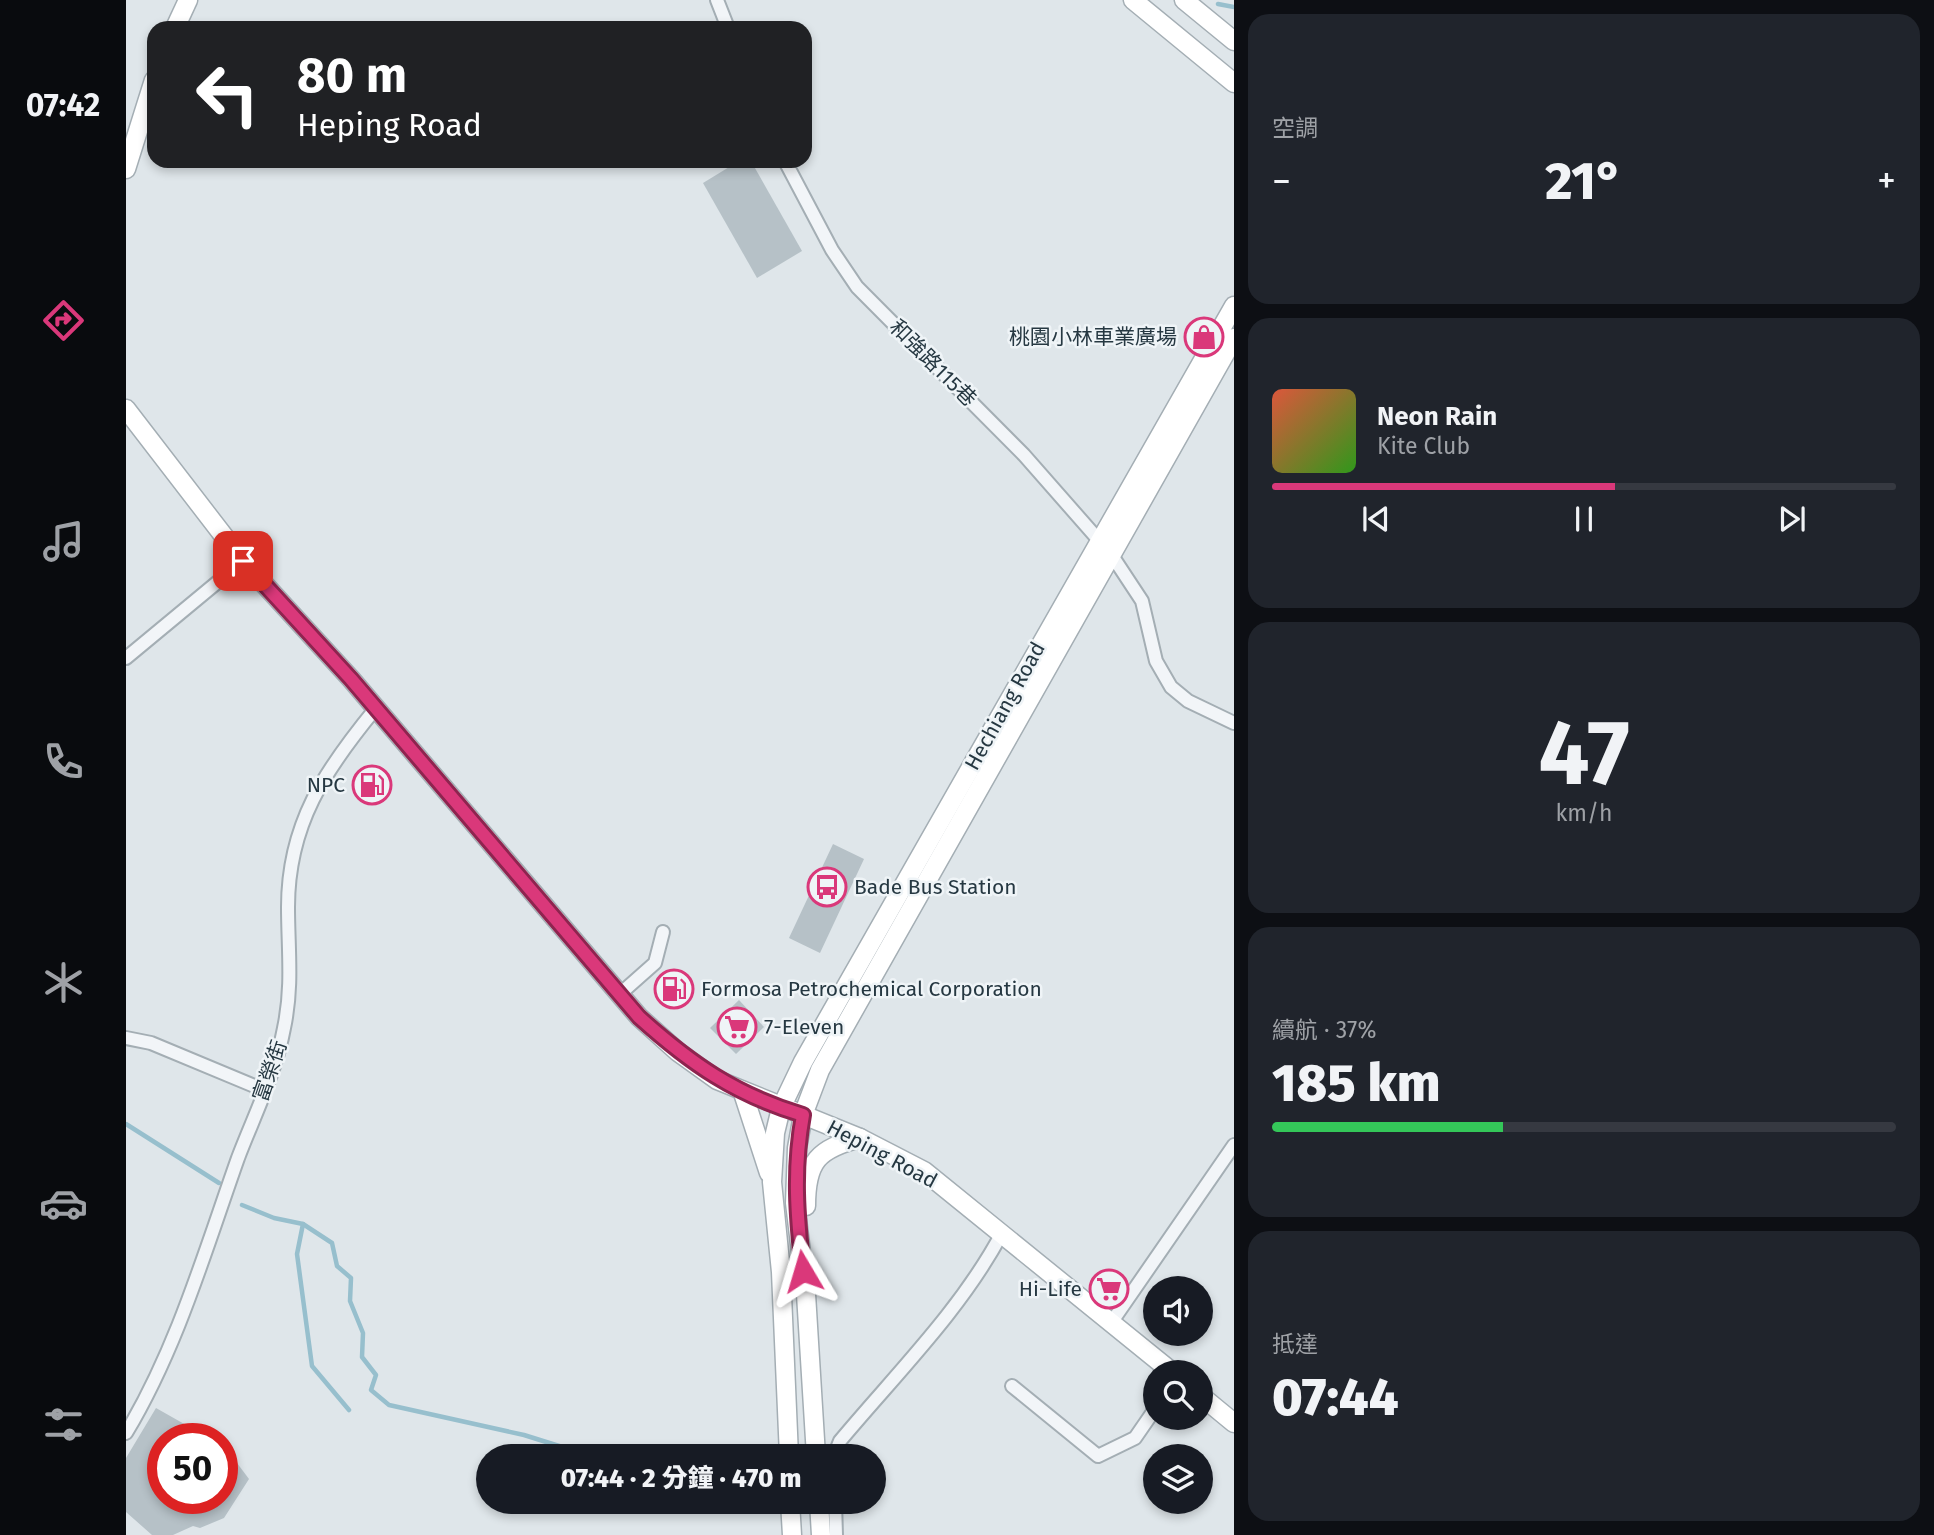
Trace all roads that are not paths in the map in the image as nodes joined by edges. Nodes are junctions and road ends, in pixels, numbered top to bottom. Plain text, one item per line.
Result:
1 (188, 0) edge
2 (717, 0) edge
3 (1133, 0) edge
4 (1184, 0) edge
5 (178, 21) edge
6 (725, 21) edge
7 (1234, 41) edge
8 (1234, 83) edge
9 (147, 102) edge
10 (789, 168) edge
11 (126, 169) edge
12 (1234, 306) edge
13 (1234, 338) edge
14 (126, 409) edge
15 (1105, 548) junction
16 (243, 561) junction
17 (126, 658) edge
18 (376, 708) junction
19 (1234, 723) edge
20 (663, 932) dead end
21 (620, 994) junction
22 (126, 1038) edge
23 (264, 1090) junction
24 (743, 1093) junction
25 (781, 1108) junction
26 (803, 1115) junction
27 (860, 1138) junction
28 (1234, 1145) edge
29 (772, 1182) junction
30 (1002, 1233) junction
31 (806, 1294) junction
32 (1111, 1323) junction
33 (1157, 1360) edge
34 (1012, 1385) dead end
35 (1213, 1406) edge
36 (1234, 1423) edge
37 (1143, 1426) edge
38 (126, 1433) edge
39 (788, 1444) edge
40 (815, 1444) edge
41 (839, 1444) edge
42 (791, 1514) edge
43 (820, 1514) edge
44 (835, 1514) edge
45 (792, 1535) edge
46 (821, 1535) edge
47 (836, 1535) edge

1 - 5 street
2 - 6 street
3 - 8 street
4 - 7 street
9 - 11 street
10 - 15 street, 和強路115巷
12 - 15 street, Hechiang Road
13 - 15 street, Hechiang Road
14 - 16 street, Heping Road
15 - 19 street, 和強路115巷
15 - 25 street, Hechiang Road
15 - 26 street, Hechiang Road
16 - 17 street
16 - 18 street, Heping Road
18 - 21 street, Heping Road
18 - 23 street, 富榮街
20 - 21 street
21 - 24 street, Heping Road
22 - 23 street
23 - 38 street, 富榮街
24 - 25 street, Heping Road
24 - 29 street
25 - 26 street, Heping Road
25 - 29 street, Hechiang Road
26 - 27 street, Heping Road
26 - 31 street, Hechiang Road
27 - 30 street, Heping Road
27 - 31 street
28 - 32 street
29 - 39 street
30 - 32 street, Heping Road
30 - 41 street
31 - 40 street
32 - 33 street, Heping Road
34 - 37 street
35 - 36 street
42 - 45 street
43 - 46 street
44 - 47 street

